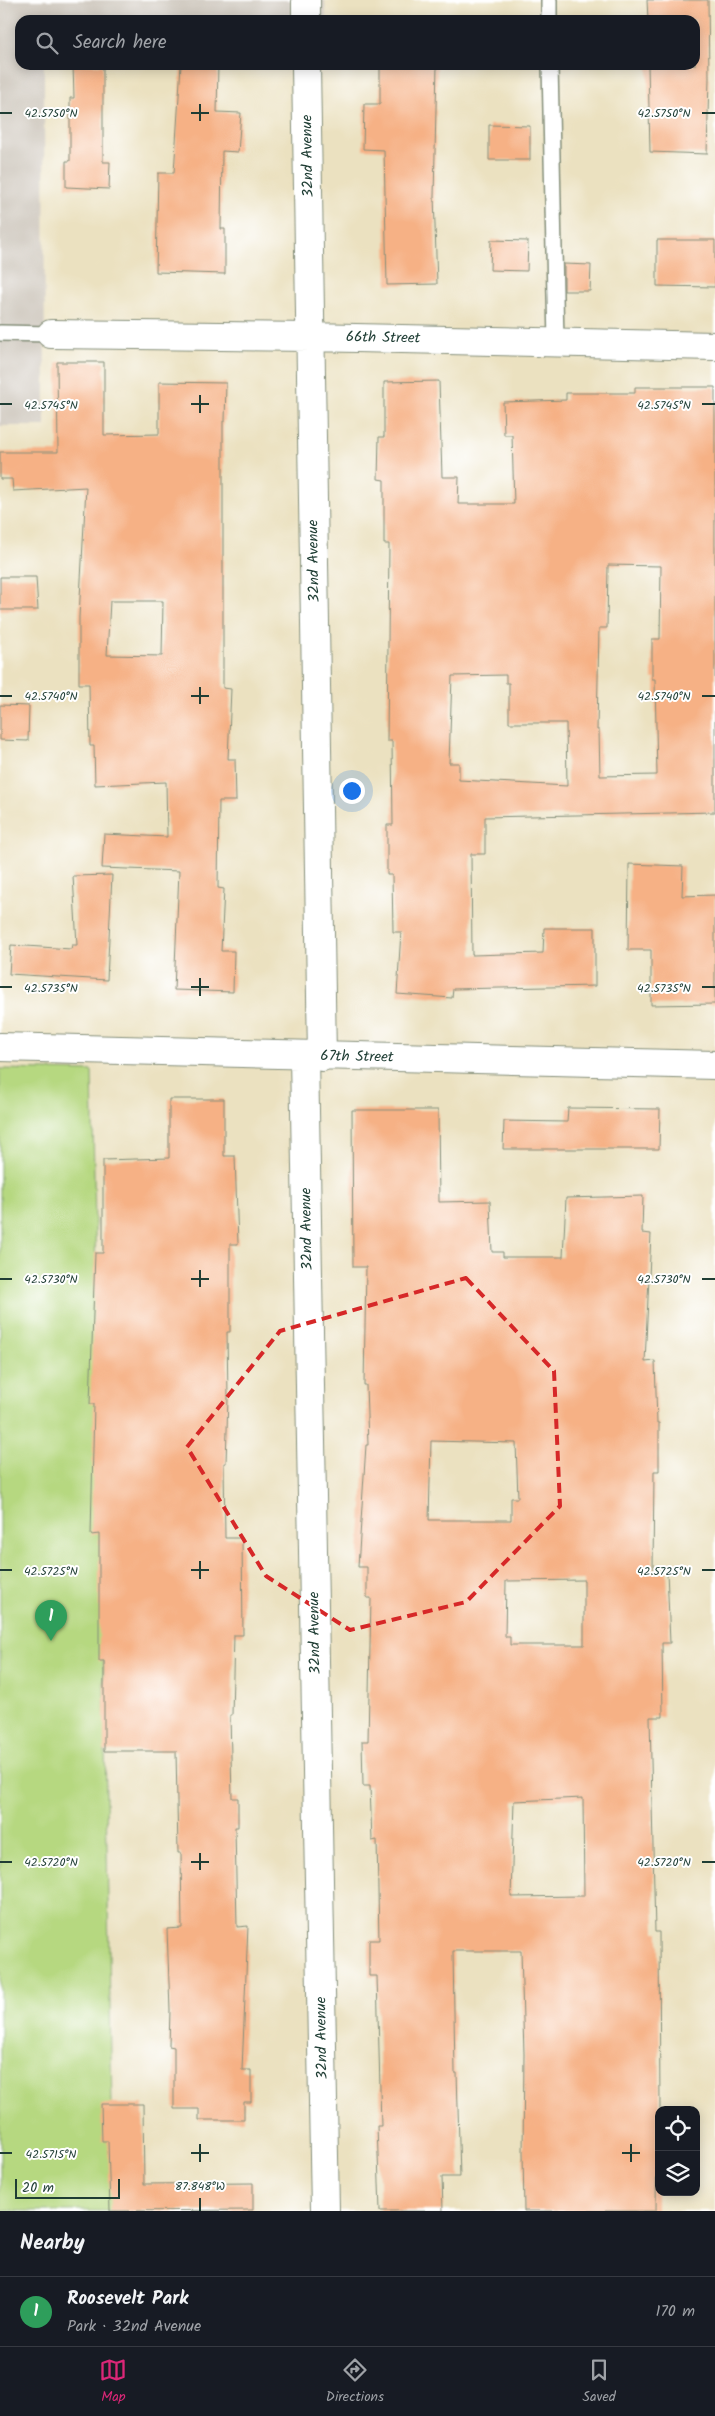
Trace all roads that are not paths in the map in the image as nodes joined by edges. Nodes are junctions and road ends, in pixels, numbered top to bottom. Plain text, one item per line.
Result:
1 (306, 0) edge
2 (548, 0) edge
3 (306, 15) edge
4 (549, 15) edge
5 (306, 70) edge
6 (550, 70) edge
7 (0, 333) edge
8 (50, 334) joint
9 (310, 337) junction
10 (556, 342) junction
11 (715, 346) edge
12 (0, 1047) edge
13 (313, 1056) junction
14 (715, 1065) edge
15 (326, 2211) edge

1 - 3 street
2 - 4 lane
5 - 9 street, 32nd Avenue
6 - 10 lane
7 - 8 lane
8 - 9 street, 66th Street
9 - 10 street, 66th Street
9 - 13 street, 32nd Avenue
10 - 11 street, 66th Street
12 - 13 street, 67th Street
13 - 14 street, 67th Street
13 - 15 street, 32nd Avenue

